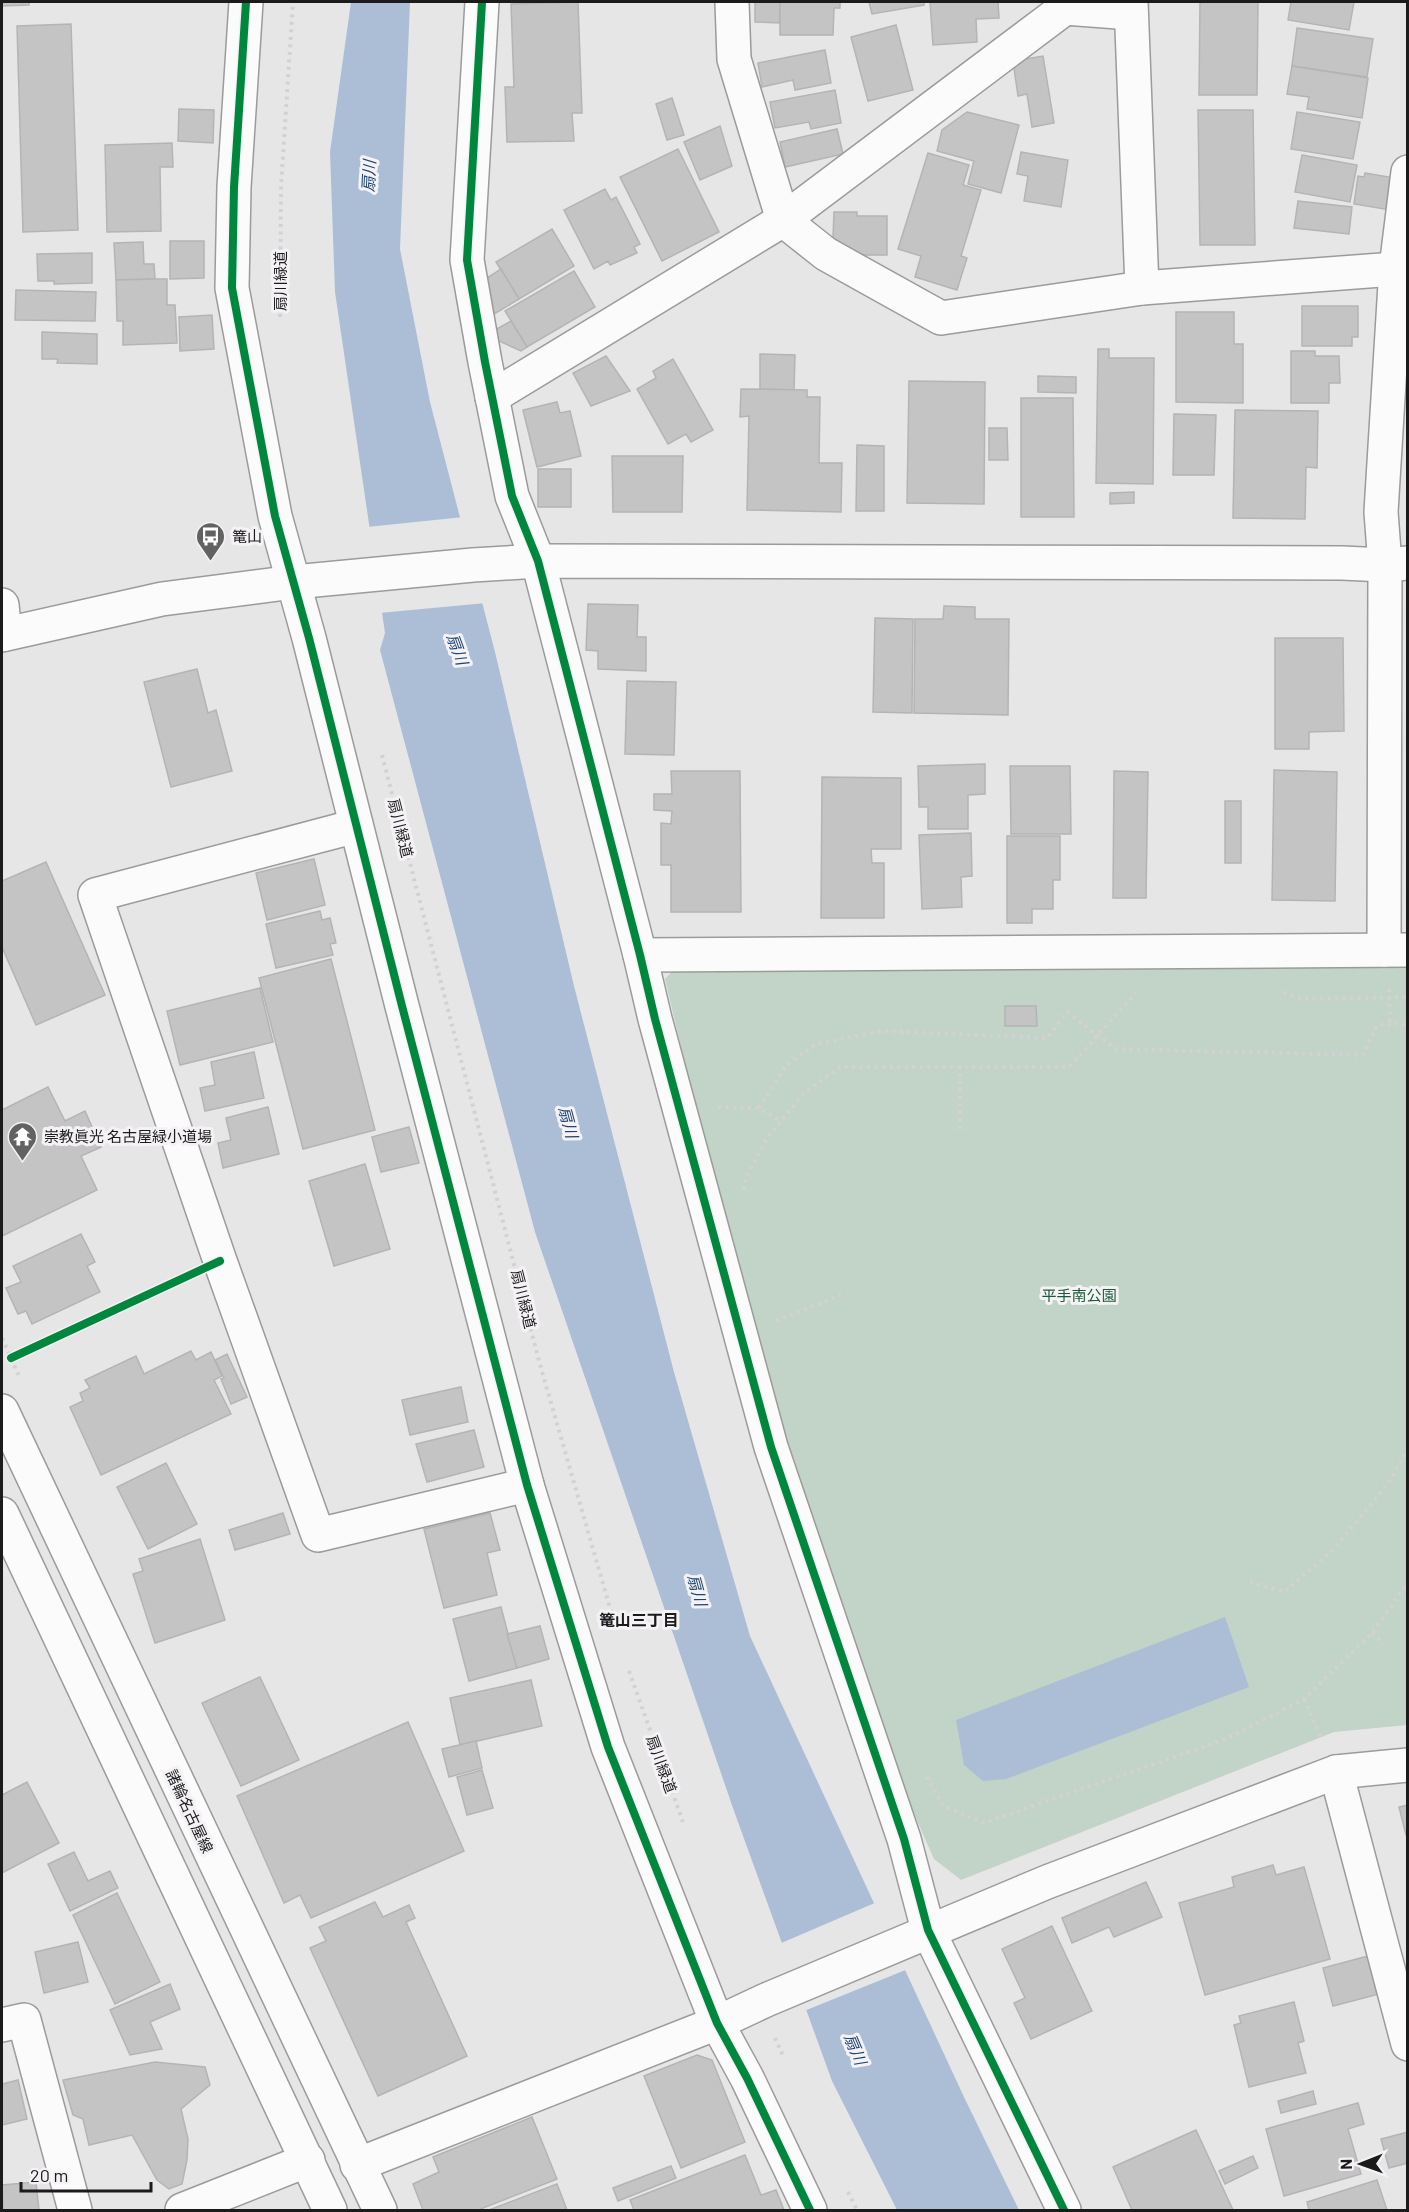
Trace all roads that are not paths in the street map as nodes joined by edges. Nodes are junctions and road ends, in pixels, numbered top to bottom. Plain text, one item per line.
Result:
1 (246, 2) edge
2 (482, 2) edge
3 (732, 2) edge
4 (1131, 8) edge
5 (1407, 172) edge
6 (783, 220) junction
7 (1402, 268) edge
8 (1142, 288) junction
9 (492, 397) junction
10 (538, 561) junction
11 (1396, 564) edge
12 (294, 582) junction
13 (3, 625) edge
14 (356, 826) junction
15 (1396, 950) edge
16 (640, 955) junction
17 (2, 1411) edge
18 (527, 1485) junction
19 (2, 1514) edge
20 (1407, 1765) edge
21 (1336, 1772) junction
22 (928, 1930) junction
23 (717, 2023) junction
24 (2, 2025) edge
25 (1407, 2044) edge
26 (308, 2160) junction
27 (357, 2165) junction
28 (75, 2211) edge
29 (182, 2211) edge
30 (330, 2211) edge
31 (380, 2211) edge
32 (810, 2211) edge
33 (1064, 2211) edge

1 - 12 street
2 - 9 street
3 - 6 street
4 - 6 street
4 - 8 street
5 - 7 street
6 - 8 street
6 - 9 street
7 - 8 street
7 - 11 street
9 - 10 street
10 - 11 street
10 - 12 street
10 - 16 street
11 - 15 street
12 - 13 street
12 - 14 street
14 - 18 street
14 - 18 street
15 - 16 street
16 - 22 street
17 - 27 street, 諸輪名古屋線
18 - 23 street
19 - 26 street
20 - 21 street
21 - 22 street
21 - 25 street
22 - 23 street
22 - 33 street
23 - 27 street
23 - 32 street
24 - 28 street
26 - 29 street
26 - 30 street
27 - 31 street, 諸輪名古屋線

